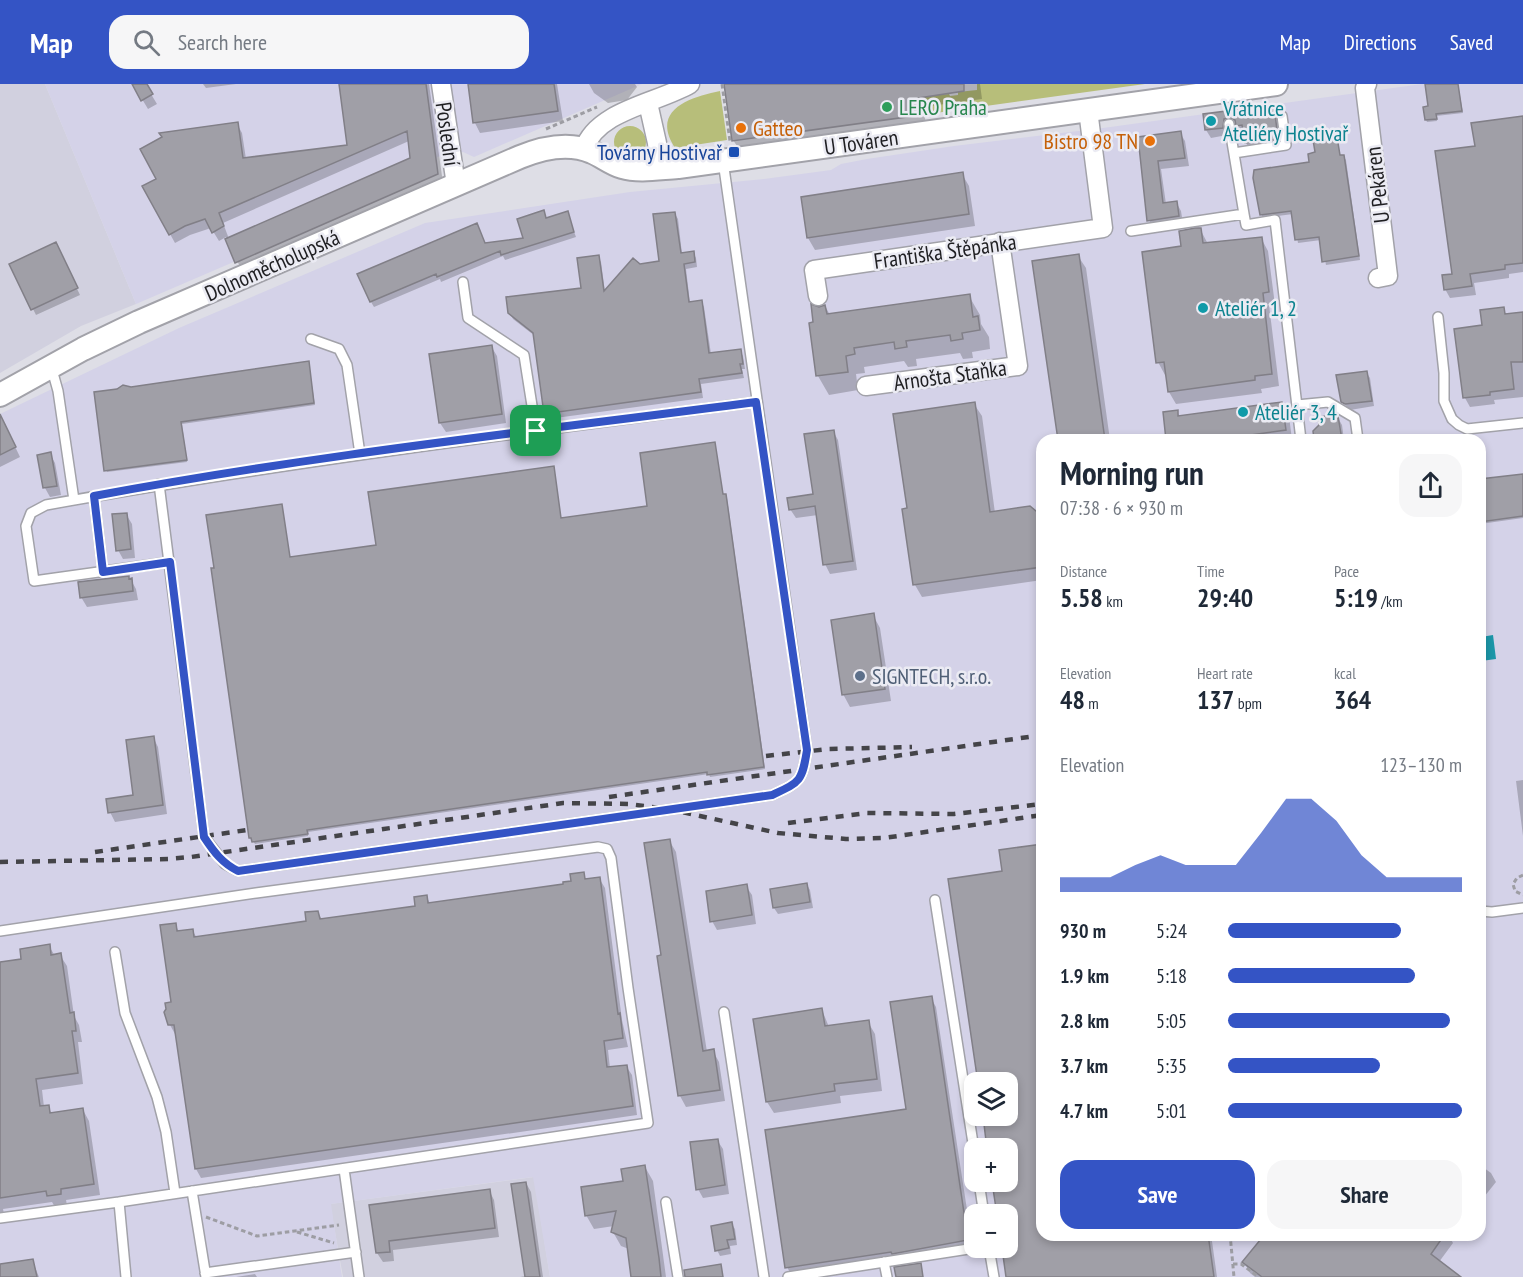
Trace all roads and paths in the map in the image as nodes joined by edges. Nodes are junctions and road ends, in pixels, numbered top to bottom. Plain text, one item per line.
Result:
1 (441, 84) edge
2 (690, 84) edge
3 (722, 84) edge
4 (1276, 84) edge
5 (1367, 84) edge
6 (648, 103) junction
7 (1088, 110) junction
8 (1282, 116) dead end
9 (1229, 123) dead end
10 (550, 148) joint
11 (584, 149) junction
12 (727, 153) junction
13 (1234, 153) junction
14 (659, 168) junction
15 (456, 185) junction
16 (1244, 214) junction
17 (1131, 231) dead end
18 (1000, 242) junction
19 (1378, 278) dead end
20 (463, 282) dead end
21 (818, 296) dead end
22 (1438, 317) dead end
23 (311, 339) dead end
24 (51, 366) junction
25 (866, 386) dead end
26 (0, 395) edge
27 (756, 402) junction
28 (1297, 405) junction
29 (1523, 423) edge
30 (536, 431) junction
31 (1300, 434) edge
32 (1357, 434) edge
33 (360, 454) junction
34 (159, 484) junction
35 (94, 496) junction
36 (74, 500) junction
37 (170, 562) junction
38 (103, 572) junction
39 (1523, 875) edge
40 (1523, 895) edge
41 (935, 900) dead end
42 (1523, 908) edge
43 (1486, 911) edge
44 (0, 931) edge
45 (115, 952) dead end
46 (724, 1012) dead end
47 (972, 1138) edge
48 (344, 1169) junction
49 (192, 1191) junction
50 (175, 1192) junction
51 (119, 1202) junction
52 (666, 1202) dead end
53 (196, 1215) junction
54 (0, 1218) edge
55 (341, 1224) dead end
56 (1231, 1241) edge
57 (964, 1250) edge
58 (356, 1252) junction
59 (991, 1258) edge
60 (884, 1262) junction
61 (1233, 1264) junction
62 (206, 1275) edge
63 (126, 1277) edge
64 (359, 1277) edge
65 (678, 1277) edge
66 (764, 1277) edge
67 (788, 1277) edge
68 (886, 1277) edge
69 (994, 1277) edge
70 (1234, 1277) edge
71 (1259, 1277) edge

1 - 15 street, Poslední
2 - 6 street
3 - 12 path
4 - 7 street, U Továren
5 - 19 street, U Pekáren
6 - 11 street
6 - 14 street
7 - 12 street, U Továren
7 - 18 street, Františka Štěpánka
8 - 13 lane
9 - 13 lane
10 - 11 street, U Továren
10 - 15 street, Dolnoměcholupská
11 - 14 street, U Továren
12 - 14 street, U Továren
12 - 27 lane
13 - 16 lane
15 - 24 street, Dolnoměcholupská
16 - 17 lane
16 - 28 lane
18 - 21 street, Františka Štěpánka
18 - 25 street, Arnošta Staňka
20 - 30 lane
22 - 29 lane
23 - 33 lane
24 - 26 street, Dolnoměcholupská
24 - 36 lane
27 - 30 lane
27 - 37 lane
28 - 31 lane
28 - 32 lane
30 - 33 lane
33 - 34 lane
34 - 35 lane
34 - 37 lane
35 - 36 lane
35 - 38 lane
36 - 38 lane
37 - 38 lane
39 - 40 path
41 - 47 lane
42 - 43 lane
44 - 48 lane
45 - 50 lane
46 - 66 lane
48 - 49 lane
48 - 58 lane
49 - 50 lane
49 - 53 lane
50 - 51 lane
51 - 54 lane
51 - 63 lane
52 - 65 lane
53 - 55 path
53 - 62 lane
56 - 61 path
57 - 60 lane
58 - 62 lane
58 - 64 lane
59 - 69 lane
60 - 67 lane
60 - 68 lane
61 - 70 path
61 - 71 path

